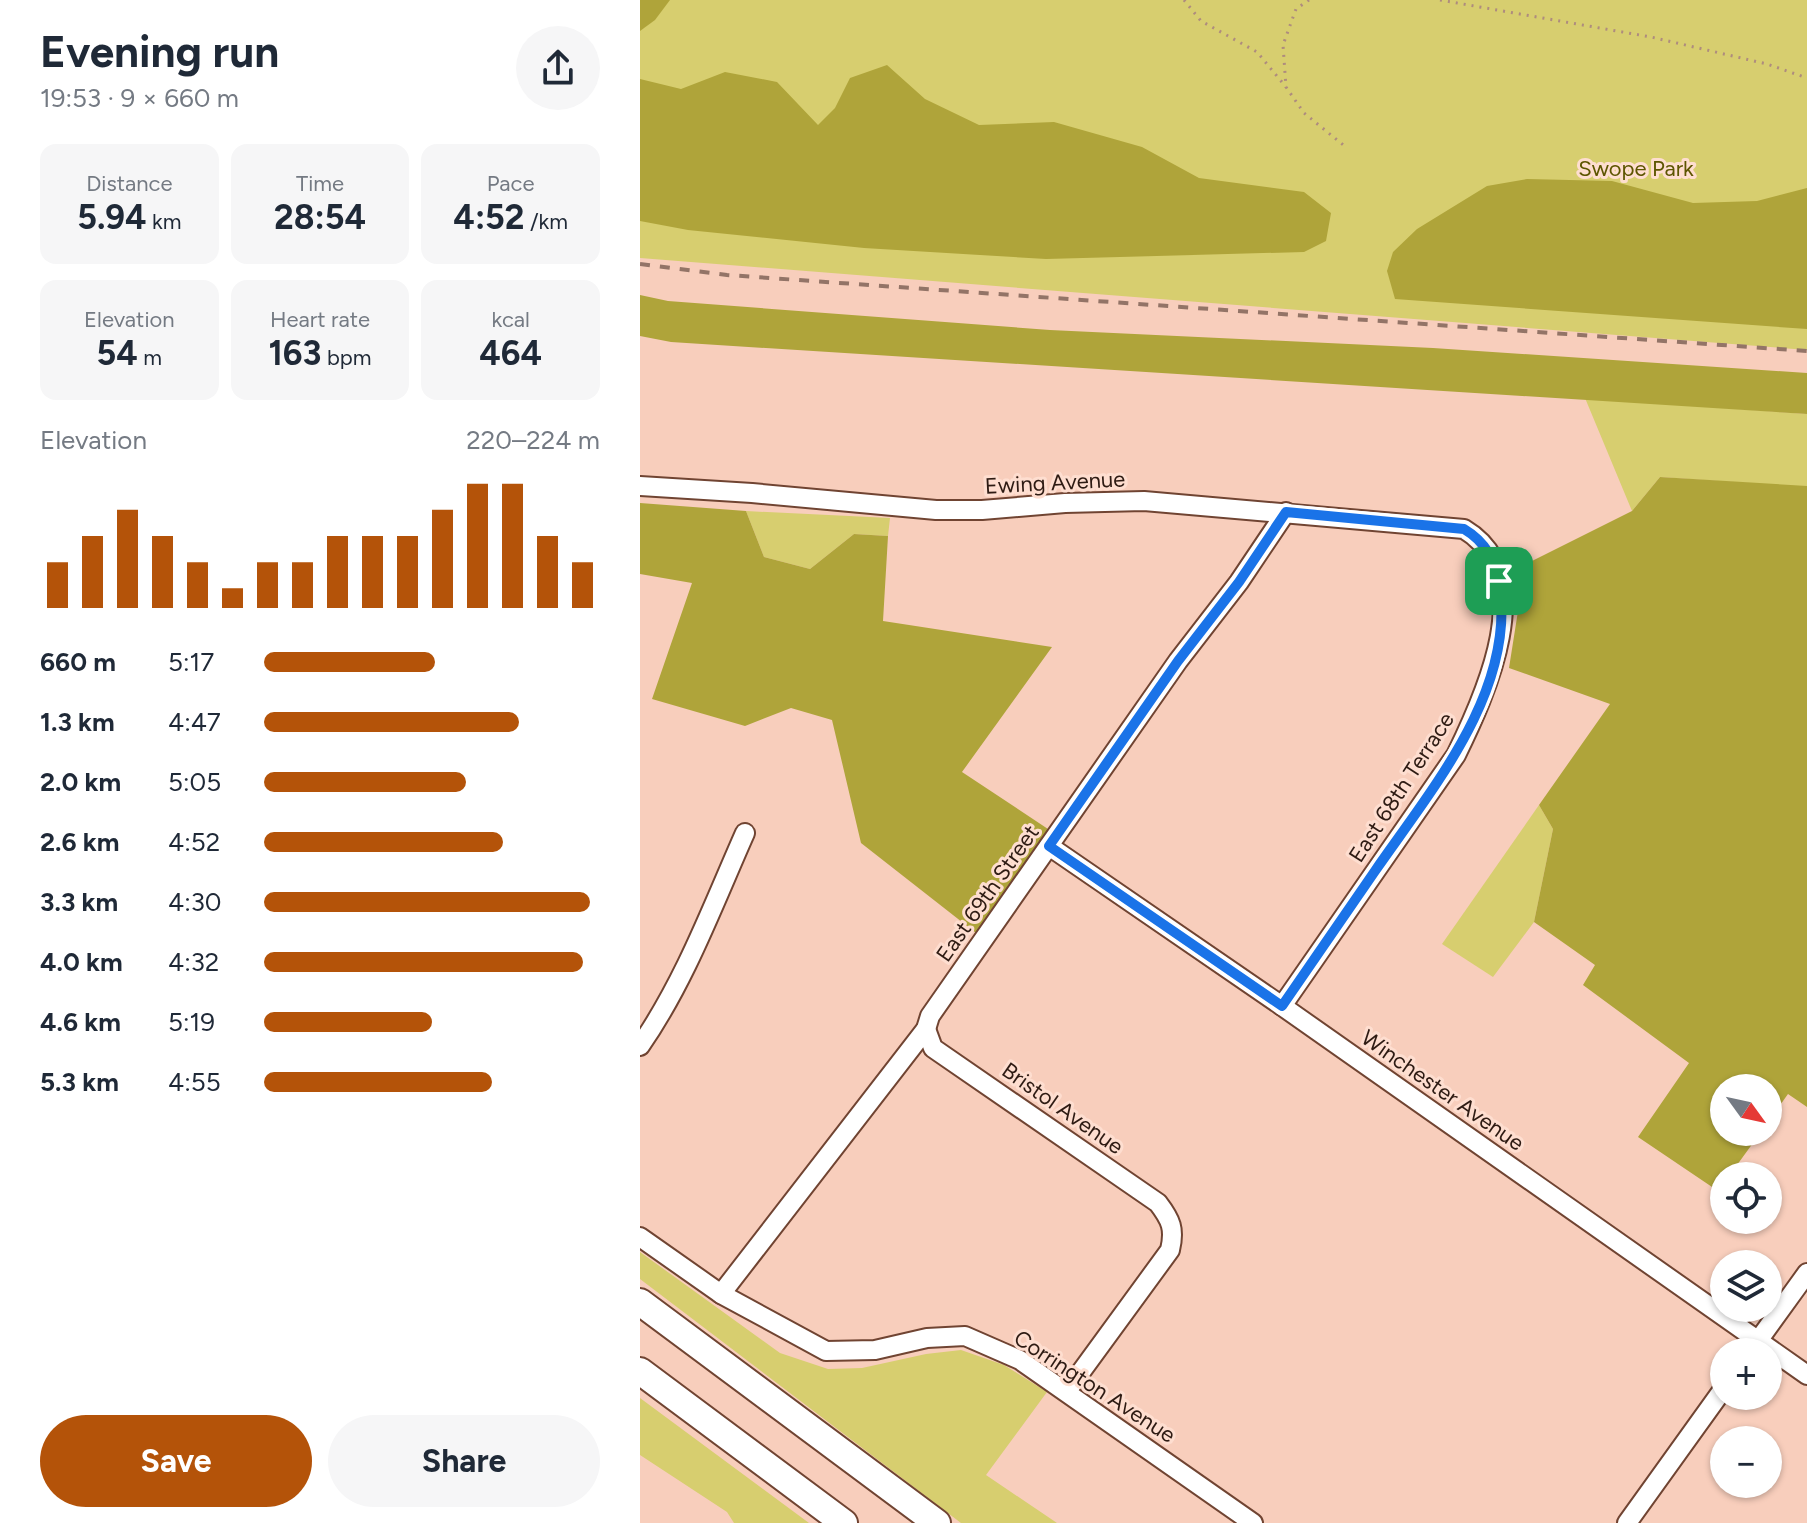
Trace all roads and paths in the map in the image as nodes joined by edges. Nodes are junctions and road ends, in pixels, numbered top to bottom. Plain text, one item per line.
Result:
1 (1184, 0) edge
2 (1309, 0) edge
3 (1440, 0) edge
4 (1807, 78) edge
5 (1286, 87) junction
6 (1347, 148) dead end
7 (640, 486) edge
8 (1286, 512) junction
9 (1472, 534) joint
10 (745, 833) dead end
11 (1049, 846) junction
12 (1282, 1006) junction
13 (926, 1029) junction
14 (640, 1046) edge
15 (640, 1237) edge
16 (1807, 1273) edge
17 (721, 1294) junction
18 (640, 1302) edge
19 (1743, 1338) edge
20 (1760, 1338) edge
21 (1782, 1361) edge
22 (640, 1371) edge
23 (1807, 1375) edge
24 (1067, 1391) junction
25 (1710, 1407) edge
26 (844, 1523) edge
27 (937, 1523) edge
28 (1253, 1523) edge
29 (1627, 1523) edge

1 - 5 path
2 - 5 path
3 - 4 path
5 - 6 path
7 - 8 street, Ewing Avenue
8 - 9 street, Ewing Avenue
8 - 11 street, East 69th Street
9 - 12 street, East 68th Terrace
10 - 14 street
11 - 12 street, Winchester Avenue
11 - 13 street, East 69th Street
12 - 19 street, Winchester Avenue
13 - 17 street, East 69th Street
13 - 24 street, Bristol Avenue
15 - 17 street, Corrington Avenue
16 - 20 street
17 - 24 street, Corrington Avenue
18 - 27 highway
21 - 23 street, Winchester Avenue
22 - 26 highway
24 - 28 street, Corrington Avenue
25 - 29 street

